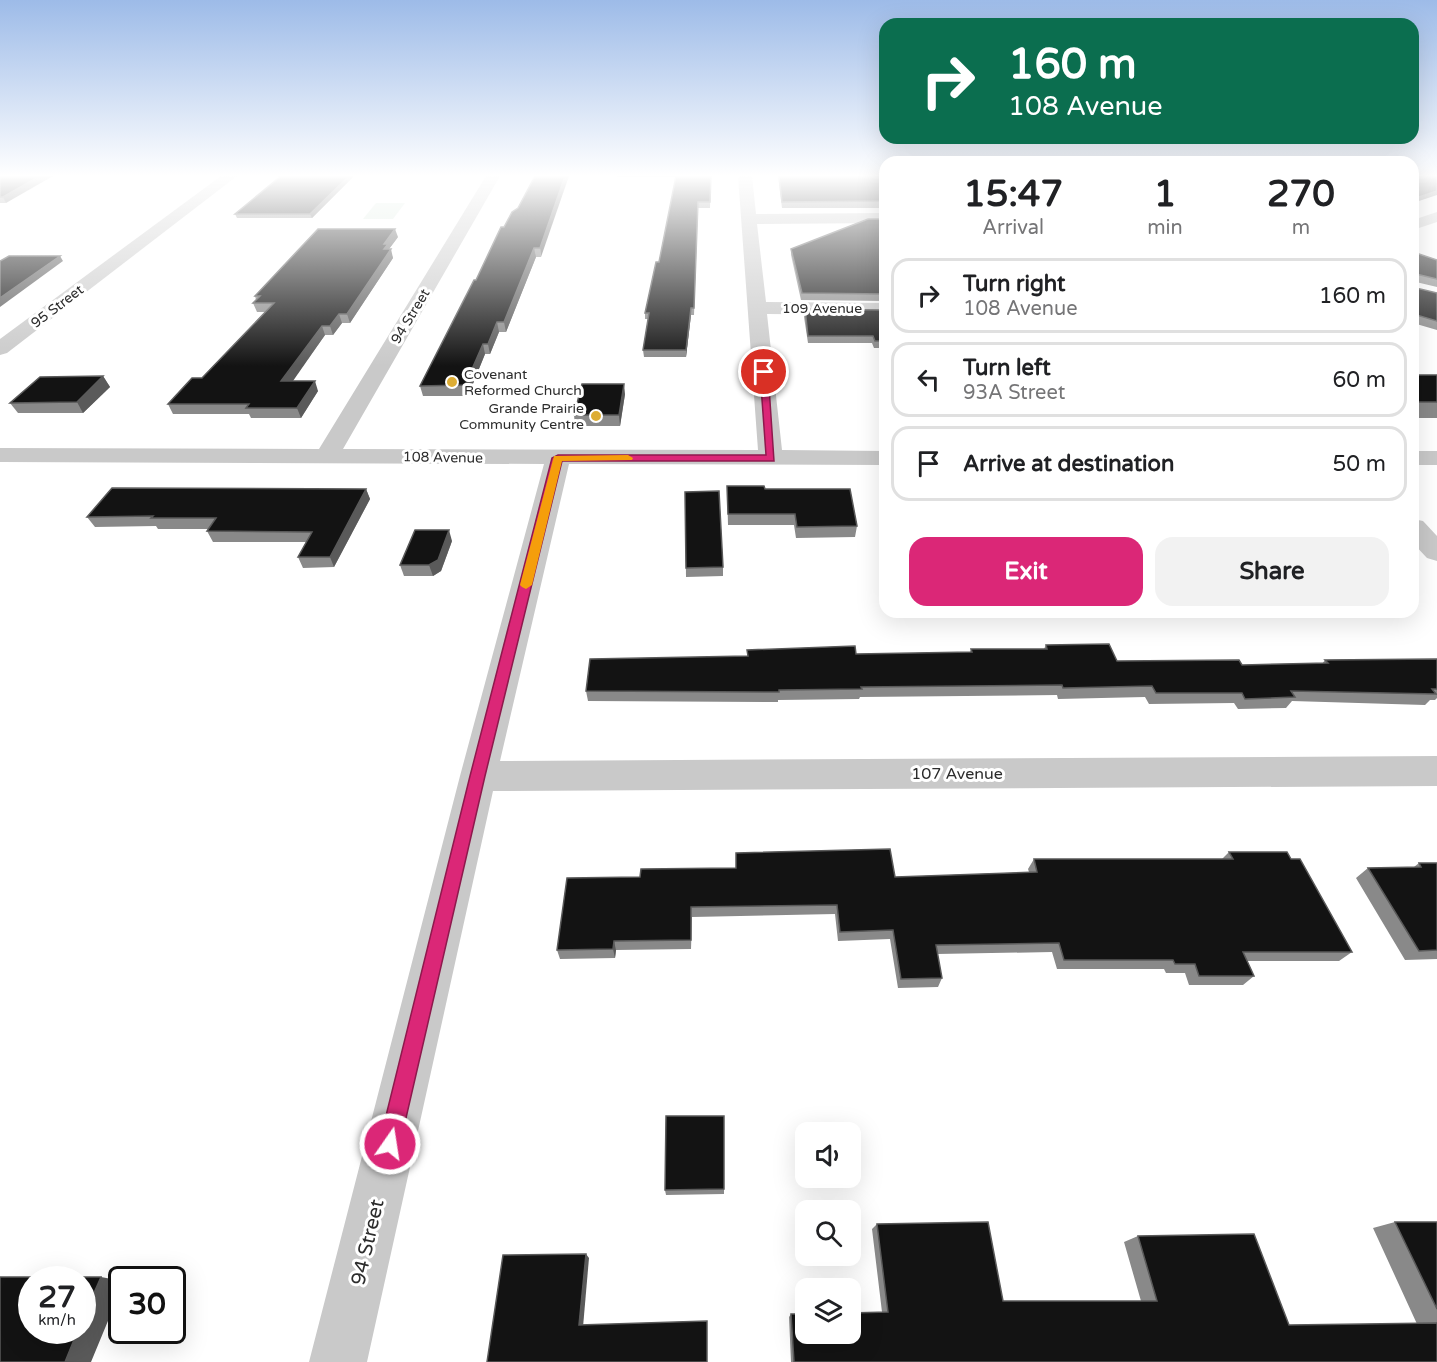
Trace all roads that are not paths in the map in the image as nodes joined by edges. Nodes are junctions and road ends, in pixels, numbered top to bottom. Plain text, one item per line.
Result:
1 (145, 240) edge
2 (455, 240) edge
3 (751, 240) edge
4 (758, 308) junction
5 (879, 309) edge
6 (0, 349) edge
7 (0, 455) edge
8 (327, 456) junction
9 (558, 458) junction
10 (879, 458) edge
11 (1419, 458) edge
12 (1437, 458) edge
13 (771, 459) junction
14 (1419, 533) edge
15 (1437, 552) edge
16 (1437, 771) edge
17 (478, 776) junction
18 (338, 1362) edge

1 - 6 street, 95 Street
2 - 8 street, 94 Street
3 - 4 street
4 - 5 street, 109 Avenue
4 - 13 street
7 - 8 street, 108 Avenue
8 - 9 street, 108 Avenue
9 - 13 street, 108 Avenue
9 - 17 street, 94 Street
10 - 13 street, 108 Avenue
11 - 12 street
14 - 15 street
16 - 17 street, 107 Avenue
17 - 18 street, 94 Street

